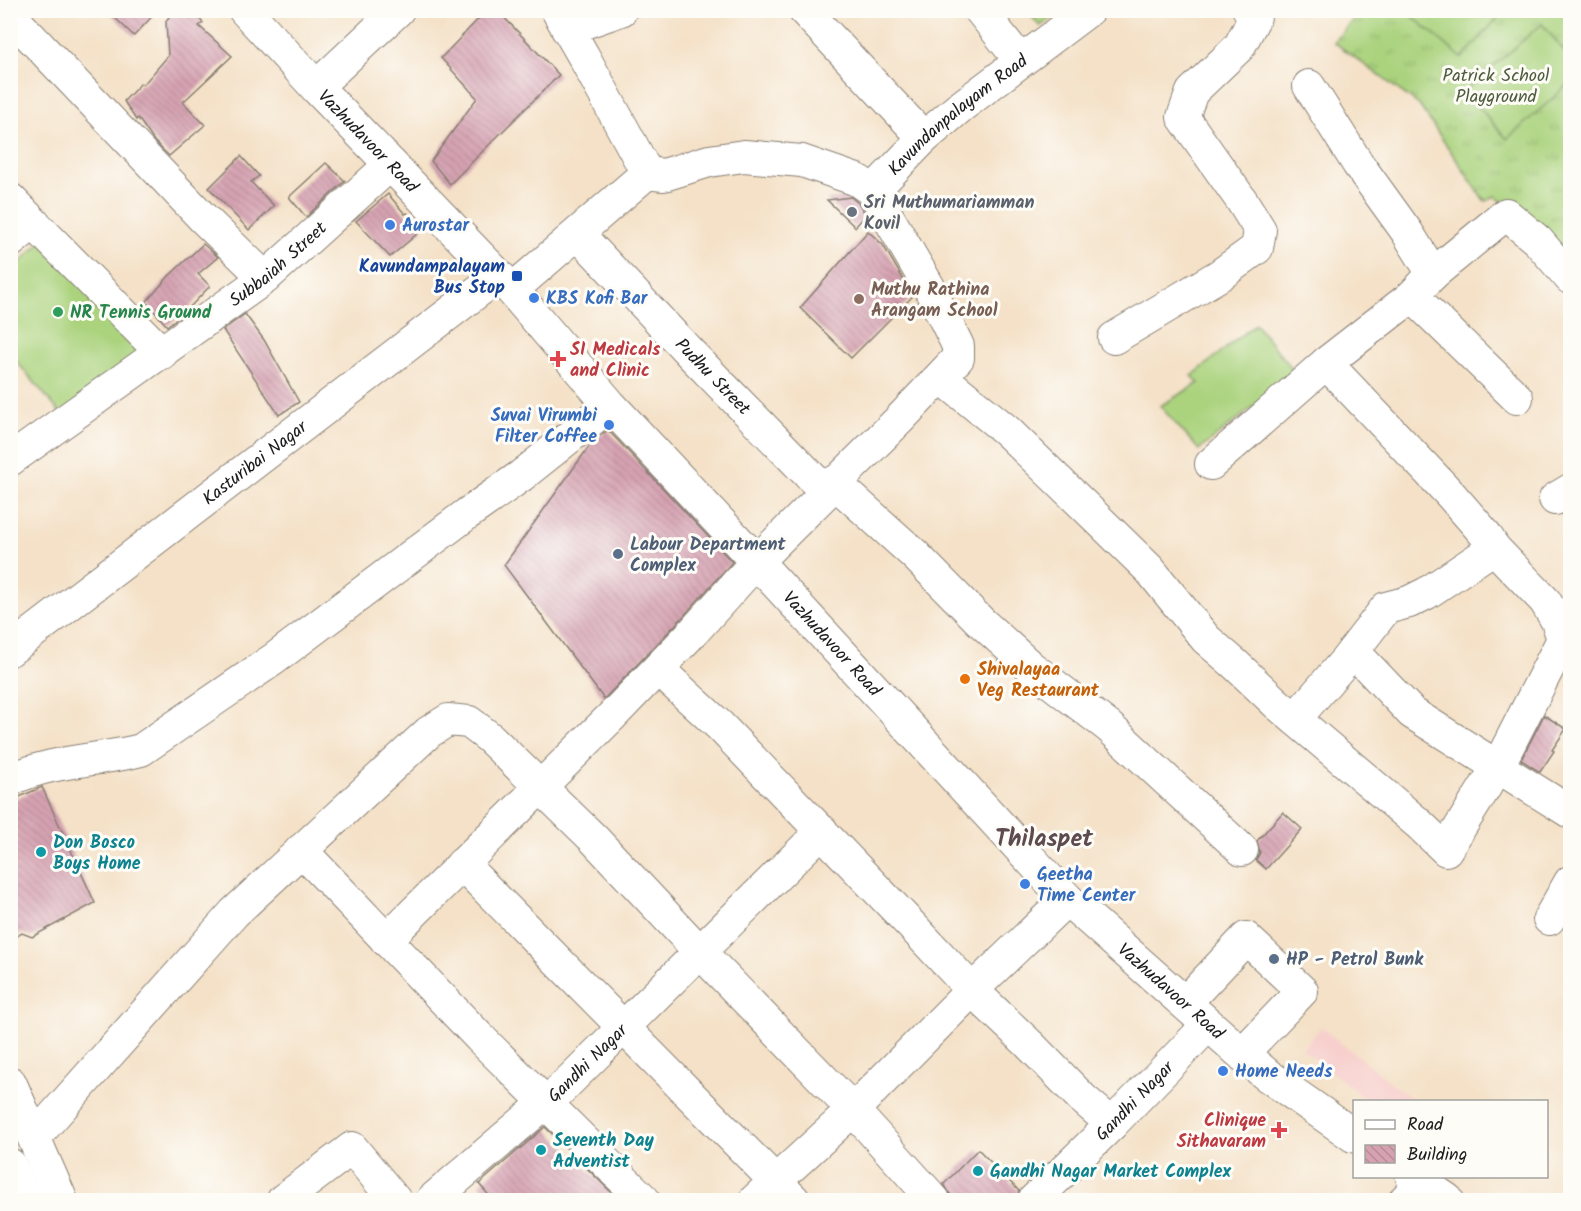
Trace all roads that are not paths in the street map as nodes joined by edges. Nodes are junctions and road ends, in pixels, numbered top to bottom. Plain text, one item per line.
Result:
1 (245, 10) edge
2 (398, 10) edge
3 (621, 10) edge
4 (804, 10) edge
5 (980, 10) edge
6 (1089, 10) edge
7 (1249, 10) edge
8 (10, 15) edge
9 (562, 20) edge
10 (1020, 60) junction
11 (1309, 86) dead end
12 (316, 87) junction
13 (924, 138) junction
14 (391, 164) junction
15 (647, 173) junction
16 (873, 191) junction
17 (10, 199) edge
18 (22, 233) edge
19 (578, 234) junction
20 (1433, 274) junction
21 (265, 278) junction
22 (1570, 278) edge
23 (505, 283) junction
24 (1412, 296) junction
25 (1114, 338) dead end
26 (162, 353) junction
27 (1338, 354) junction
28 (941, 377) junction
29 (1516, 398) dead end
30 (610, 405) junction
31 (10, 460) edge
32 (1211, 464) dead end
33 (830, 487) junction
34 (1494, 548) junction
35 (756, 562) junction
36 (1567, 638) edge
37 (10, 650) edge
38 (1353, 651) junction
39 (658, 669) junction
40 (1295, 719) junction
41 (1497, 768) junction
42 (10, 780) edge
43 (541, 787) junction
44 (1570, 812) edge
45 (822, 831) junction
46 (302, 850) junction
47 (1242, 850) dead end
48 (462, 864) junction
49 (1570, 882) edge
50 (1067, 899) junction
51 (1549, 919) dead end
52 (386, 940) junction
53 (700, 952) junction
54 (972, 990) junction
55 (1196, 1014) junction
56 (625, 1027) junction
57 (1242, 1054) junction
58 (10, 1083) edge
59 (546, 1103) junction
60 (853, 1110) junction
61 (1112, 1124) junction
62 (1353, 1135) edge
63 (34, 1138) junction
64 (10, 1165) edge
65 (775, 1194) edge
66 (26, 1200) edge
67 (61, 1200) edge
68 (283, 1200) edge
69 (394, 1200) edge
70 (432, 1200) edge
71 (644, 1200) edge
72 (934, 1200) edge
73 (1034, 1200) edge

1 - 12 main road, Vazhudavoor Road
2 - 12 street
3 - 9 street
4 - 13 street
5 - 10 street
6 - 10 street, Kavundanpalayam Road
7 - 25 street
8 - 21 street
9 - 15 street
10 - 13 street, Kavundanpalayam Road
11 - 20 street
12 - 14 main road, Vazhudavoor Road
13 - 16 street, Kavundanpalayam Road
14 - 21 street, Subbaiah Street
14 - 23 main road, Vazhudavoor Road
15 - 16 street, Kavundanpalayam Road
15 - 19 street
16 - 28 street
17 - 18 street
18 - 26 street
19 - 23 street
19 - 33 street, Pudhu Street
20 - 22 street
20 - 24 street
21 - 26 street, Subbaiah Street
23 - 30 main road, Vazhudavoor Road
23 - 37 street, Kasturibai Nagar
24 - 27 street
24 - 29 street
26 - 31 street, Subbaiah Street
27 - 32 street
27 - 34 street
28 - 33 street
28 - 40 street
30 - 35 main road, Vazhudavoor Road
30 - 42 street
33 - 35 street
33 - 47 street, Pudhu Street
34 - 36 street
34 - 38 street
35 - 39 street
35 - 50 main road, Vazhudavoor Road
36 - 41 street
38 - 40 street
38 - 41 street
39 - 43 street
39 - 45 street
40 - 41 street
41 - 44 street
43 - 46 street
43 - 48 street
43 - 53 street
45 - 53 street, Gandhi Nagar
45 - 54 street
46 - 52 street
46 - 63 street
48 - 52 street
48 - 56 street
49 - 51 street
50 - 54 street
50 - 55 main road, Vazhudavoor Road
52 - 59 street
53 - 56 street, Gandhi Nagar
53 - 60 street
54 - 60 street
54 - 61 street
55 - 57 main road, Vazhudavoor Road
55 - 57 street, Gandhi Nagar
55 - 61 street, Gandhi Nagar
56 - 59 street, Gandhi Nagar
56 - 65 street
57 - 62 main road, Vazhudavoor Road
58 - 63 main road
59 - 70 street
59 - 71 street, Gandhi Nagar
60 - 65 street
60 - 72 street
61 - 73 street, Gandhi Nagar
63 - 67 main road
64 - 66 main road
68 - 69 street

